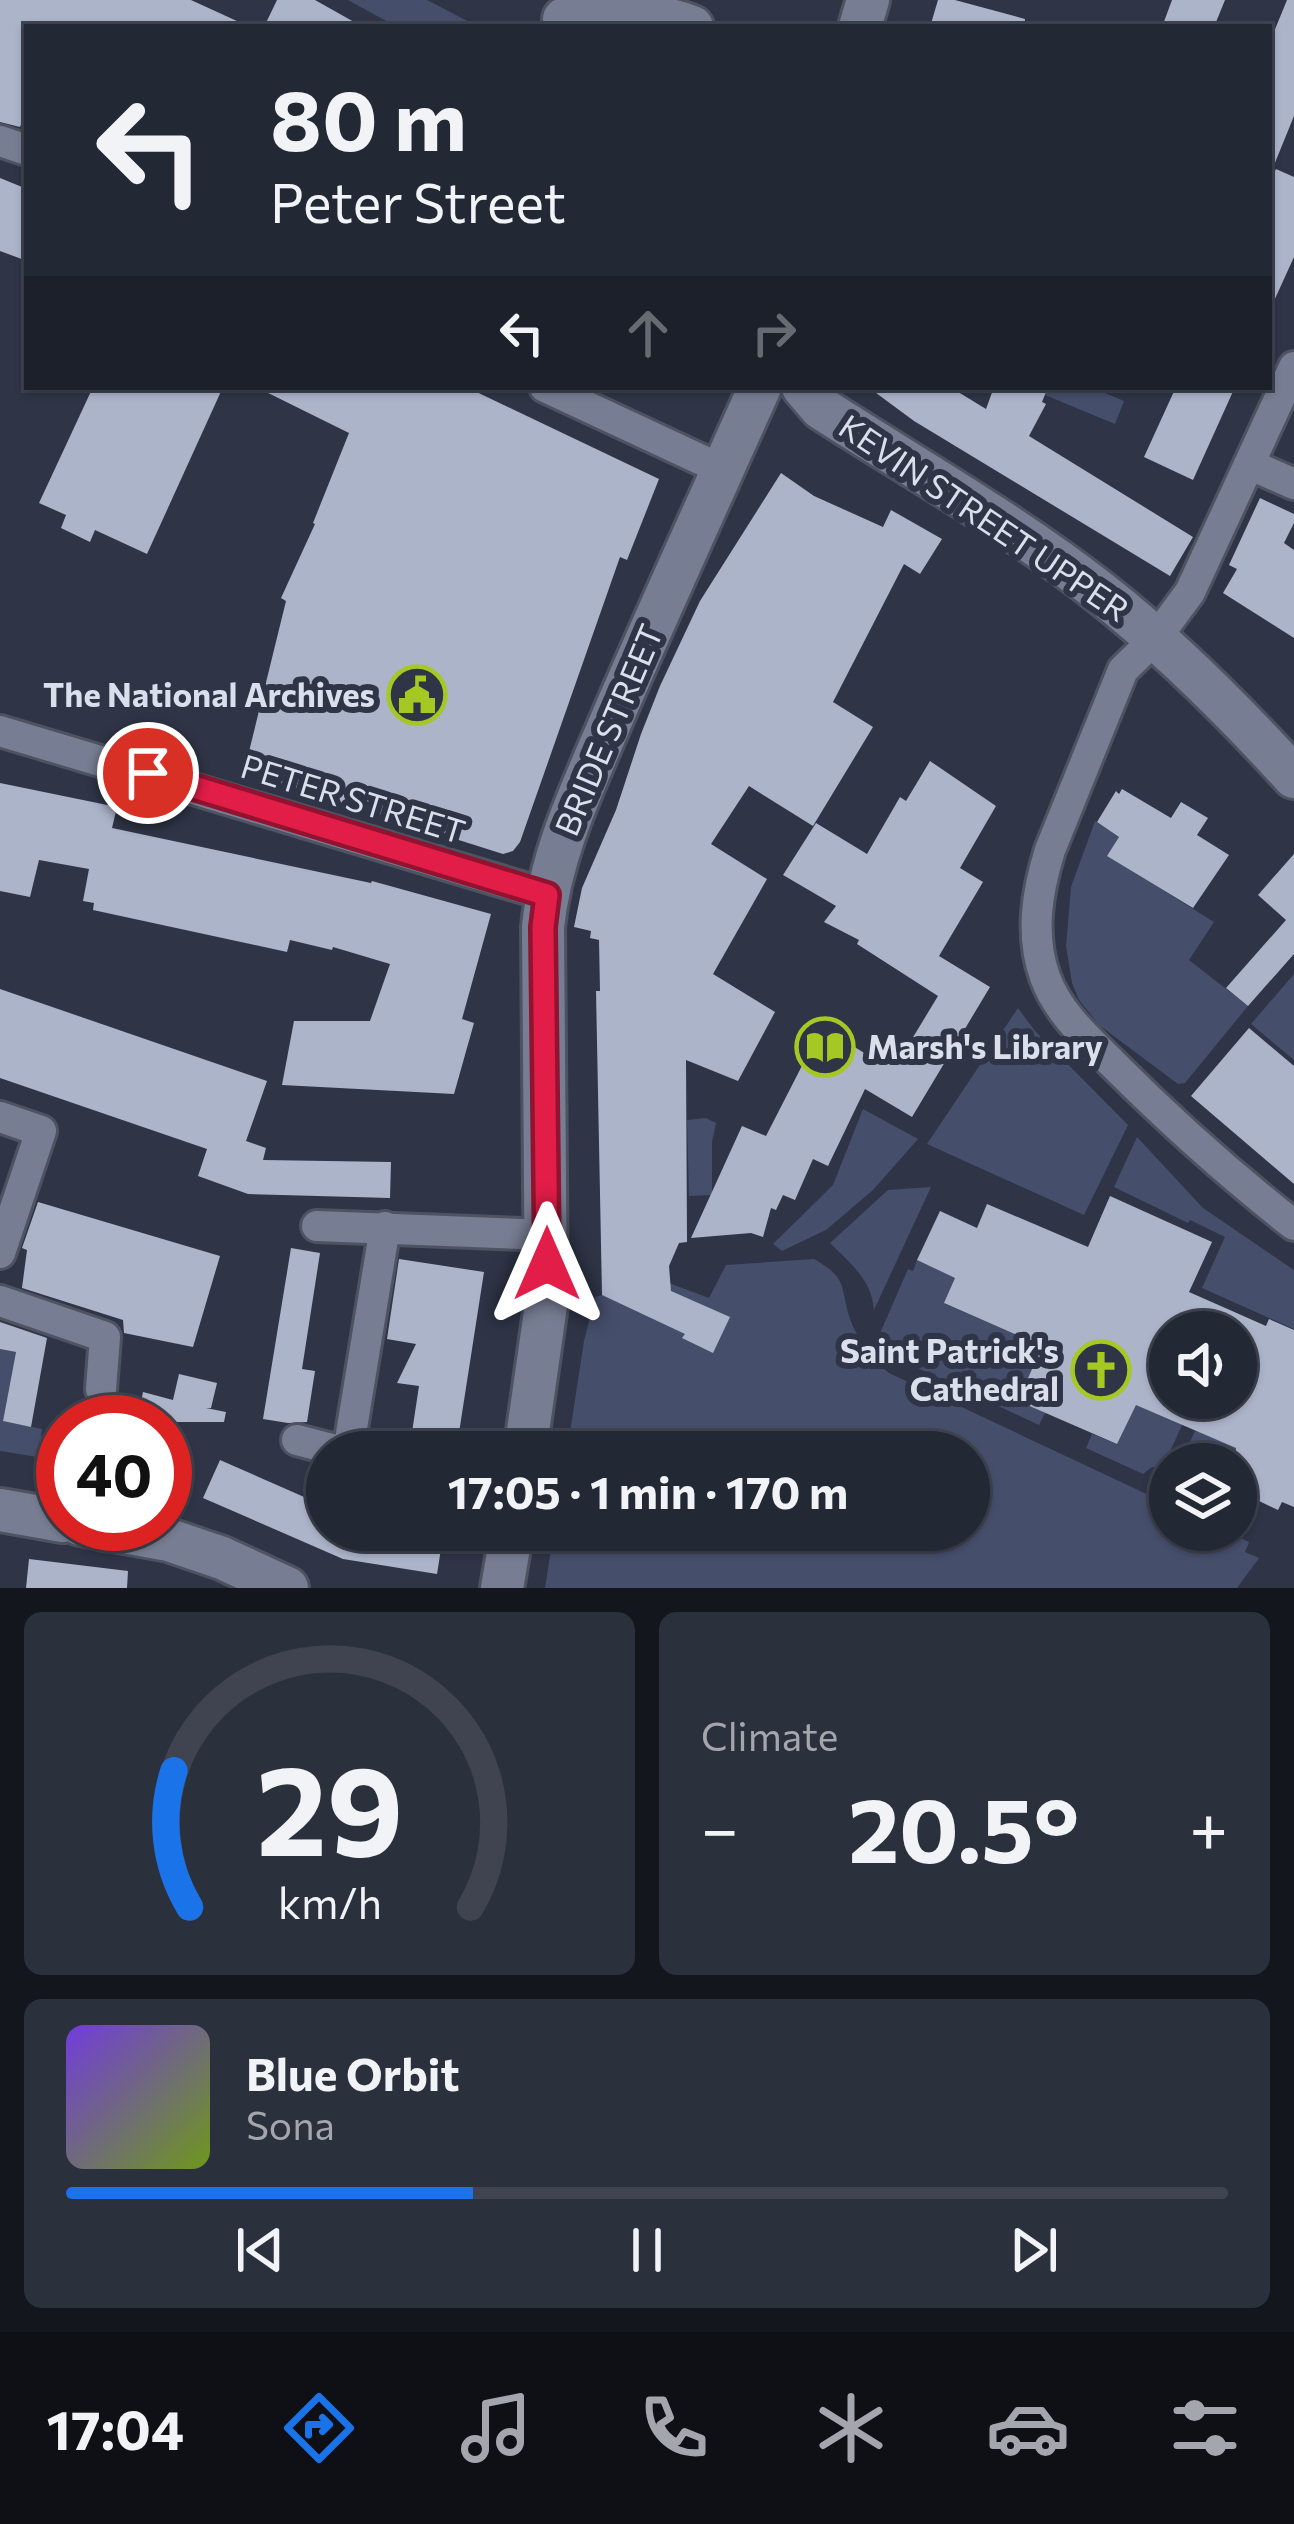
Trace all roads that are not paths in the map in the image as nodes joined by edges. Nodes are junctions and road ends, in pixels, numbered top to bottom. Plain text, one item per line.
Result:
1 (558, 15) edge
2 (686, 24) edge
3 (1294, 367) edge
4 (551, 390) edge
5 (759, 390) edge
6 (805, 390) edge
7 (1249, 464) junction
8 (723, 470) junction
9 (1294, 484) edge
10 (1156, 638) junction
11 (0, 730) edge
12 (1286, 755) edge
13 (547, 895) junction
14 (0, 1118) edge
15 (1294, 1225) edge
16 (317, 1226) dead end
17 (385, 1227) junction
18 (548, 1235) junction
19 (0, 1253) edge
20 (0, 1300) edge
21 (101, 1389) dead end
22 (349, 1431) edge
23 (528, 1431) edge
24 (297, 1440) dead end
25 (306, 1442) edge
26 (0, 1510) edge
27 (36, 1516) edge
28 (192, 1548) edge
29 (508, 1551) edge
30 (287, 1588) edge
31 (502, 1588) edge

1 - 2 street
3 - 7 street
4 - 8 street
5 - 8 street, BRIDE STREET
6 - 10 street, KEVIN STREET UPPER
7 - 9 street
7 - 10 street
8 - 13 street, BRIDE STREET
10 - 12 street, KEVIN STREET UPPER
10 - 15 street
11 - 13 street, PETER STREET
13 - 18 street, BRIDE STREET
14 - 19 street
16 - 17 street
17 - 18 street
17 - 22 street
18 - 23 street, BRIDE STREET
20 - 21 street
24 - 25 street
26 - 27 street
28 - 30 street
29 - 31 street

